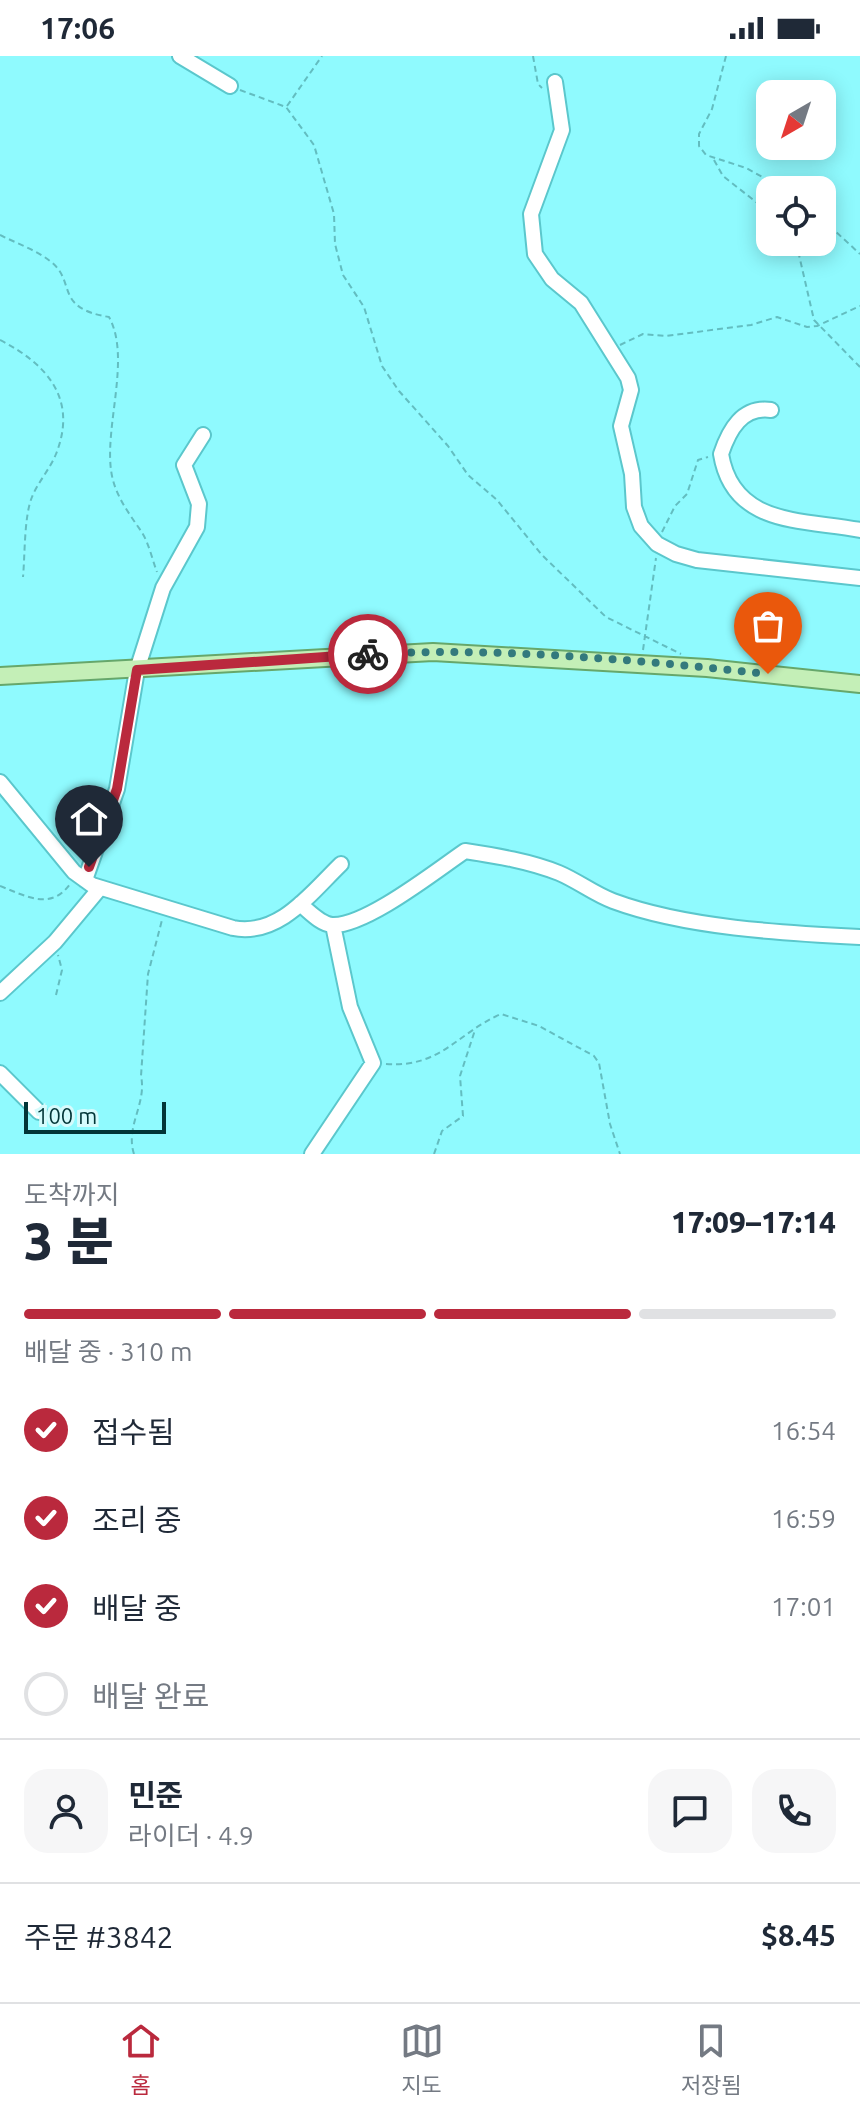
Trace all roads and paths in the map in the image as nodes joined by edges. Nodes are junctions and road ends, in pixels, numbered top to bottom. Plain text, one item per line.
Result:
1 (180, 56) edge
2 (322, 56) edge
3 (533, 56) edge
4 (726, 56) edge
5 (230, 86) joint
6 (556, 86) joint
7 (286, 107) junction
8 (713, 158) junction
9 (761, 176) edge
10 (756, 202) edge
11 (836, 232) edge
12 (0, 235) edge
13 (860, 254) edge
14 (799, 256) edge
15 (860, 306) edge
16 (817, 326) junction
17 (0, 340) edge
18 (610, 353) junction
19 (860, 367) edge
20 (771, 410) dead end
21 (203, 435) dead end
22 (721, 454) junction
23 (860, 530) edge
24 (657, 544) junction
25 (23, 577) dead end
26 (860, 578) edge
27 (163, 588) junction
28 (643, 638) junction
29 (638, 663) junction
30 (707, 668) junction
31 (137, 670) junction
32 (0, 676) edge
33 (860, 684) edge
34 (0, 782) edge
35 (341, 864) dead end
36 (80, 876) junction
37 (0, 886) edge
38 (100, 888) junction
39 (300, 904) junction
40 (165, 910) junction
41 (333, 925) junction
42 (860, 937) edge
43 (55, 942) junction
44 (0, 993) edge
45 (56, 995) dead end
46 (475, 1030) junction
47 (373, 1063) junction
48 (0, 1073) edge
49 (39, 1112) dead end
50 (134, 1154) edge
51 (312, 1154) edge
52 (434, 1154) edge
53 (620, 1154) edge

1 - 5 street
2 - 7 path
3 - 6 path
4 - 8 path
5 - 7 path
6 - 18 street
7 - 28 path
8 - 9 path
8 - 10 path
11 - 13 path
12 - 27 path
14 - 16 path
15 - 16 path
16 - 18 path
16 - 19 path
17 - 25 path
18 - 24 street
20 - 22 street
21 - 27 street
22 - 23 street
22 - 24 path
24 - 26 street
24 - 28 path
27 - 31 street
28 - 29 path
28 - 30 path
29 - 30 main road
29 - 31 main road
30 - 33 main road
31 - 32 main road
31 - 36 street
34 - 36 street
35 - 39 street
36 - 37 path
36 - 38 street
38 - 40 street
38 - 43 street
39 - 40 street
39 - 41 street
40 - 50 path
41 - 42 street
41 - 47 street
43 - 44 street
43 - 45 path
46 - 47 path
46 - 52 path
46 - 53 path
47 - 51 street
48 - 49 street

